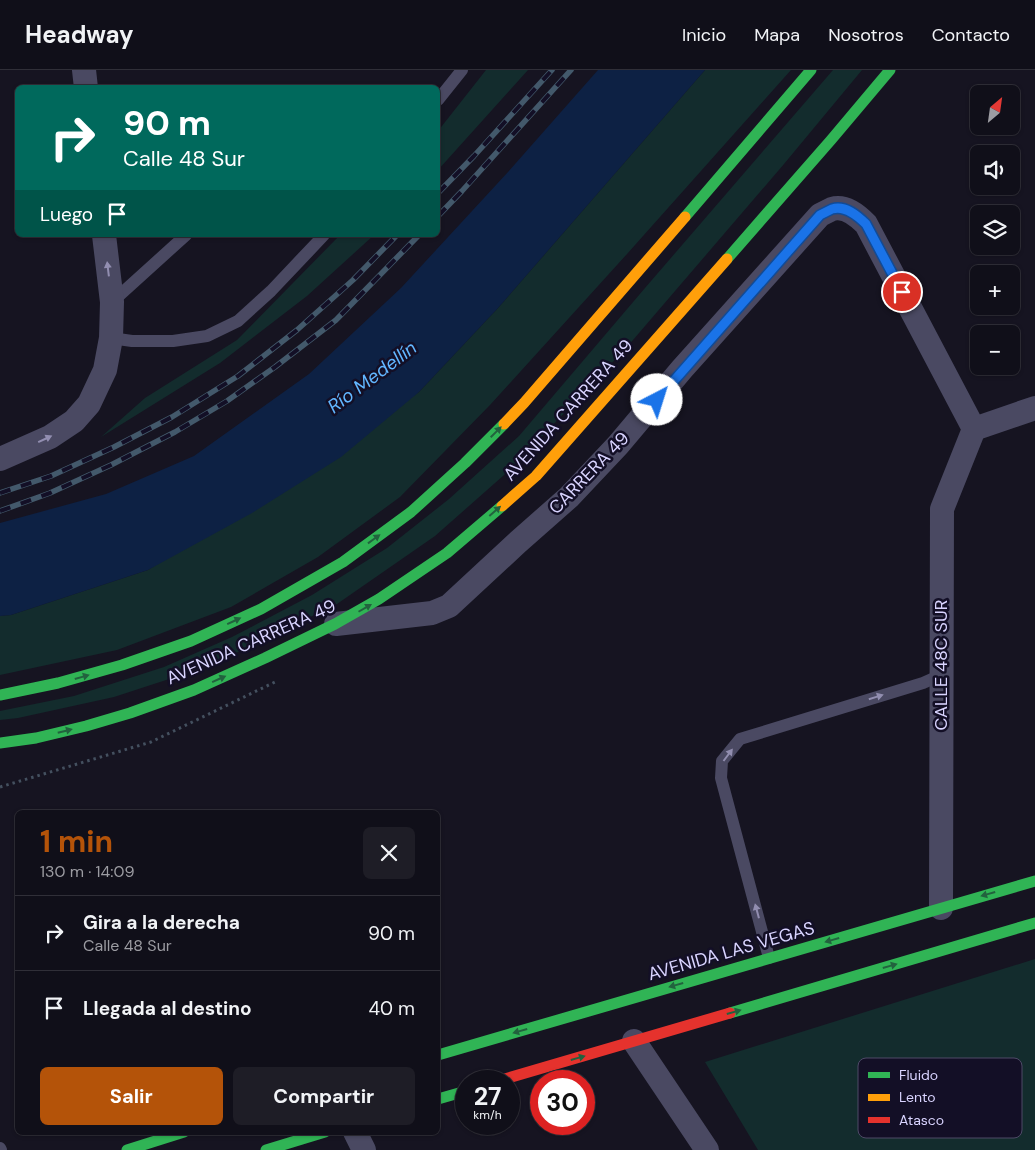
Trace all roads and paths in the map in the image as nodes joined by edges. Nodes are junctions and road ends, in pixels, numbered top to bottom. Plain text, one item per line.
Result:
1 (84, 70) edge
2 (462, 70) edge
3 (811, 70) edge
4 (890, 70) edge
5 (86, 85) edge
6 (440, 98) edge
7 (104, 237) edge
8 (184, 237) edge
9 (322, 237) edge
10 (112, 302) junction
11 (111, 338) junction
12 (1035, 408) edge
13 (974, 428) junction
14 (0, 458) edge
15 (335, 624) junction
16 (941, 675) junction
17 (0, 695) edge
18 (36, 738) junction
19 (0, 743) edge
20 (0, 753) edge
21 (1035, 880) edge
22 (941, 908) junction
23 (1035, 923) edge
24 (769, 958) junction
25 (634, 1041) junction
26 (440, 1055) edge
27 (520, 1075) edge
28 (455, 1094) edge
29 (440, 1098) edge
30 (169, 1135) edge
31 (314, 1135) edge
32 (356, 1135) edge
33 (127, 1150) edge
34 (266, 1150) edge
35 (364, 1150) edge
36 (707, 1150) edge

1 - 5 street
2 - 6 lane
17 -> 3 main road, AVENIDA CARRERA 49
15 -> 4 main road, AVENIDA CARRERA 49
10 -> 7 street
8 - 10 lane
9 - 11 lane
10 - 11 street
14 -> 11 street
12 - 13 street
13 - 15 street, CARRERA 49
13 - 16 street, CALLE 48C SUR
18 -> 15 main road, AVENIDA CARRERA 49
16 - 22 street, CALLE 48C SUR
24 -> 16 lane
18 - 19 main road, AVENIDA CARRERA 49
18 - 20 main road
21 -> 22 main road, AVENIDA LAS VEGAS
22 -> 24 main road, AVENIDA LAS VEGAS
25 -> 23 main road
24 -> 26 main road, AVENIDA LAS VEGAS
27 -> 25 main road
25 - 36 street
28 - 29 main road
30 - 33 main road
31 - 34 main road
32 - 35 street

